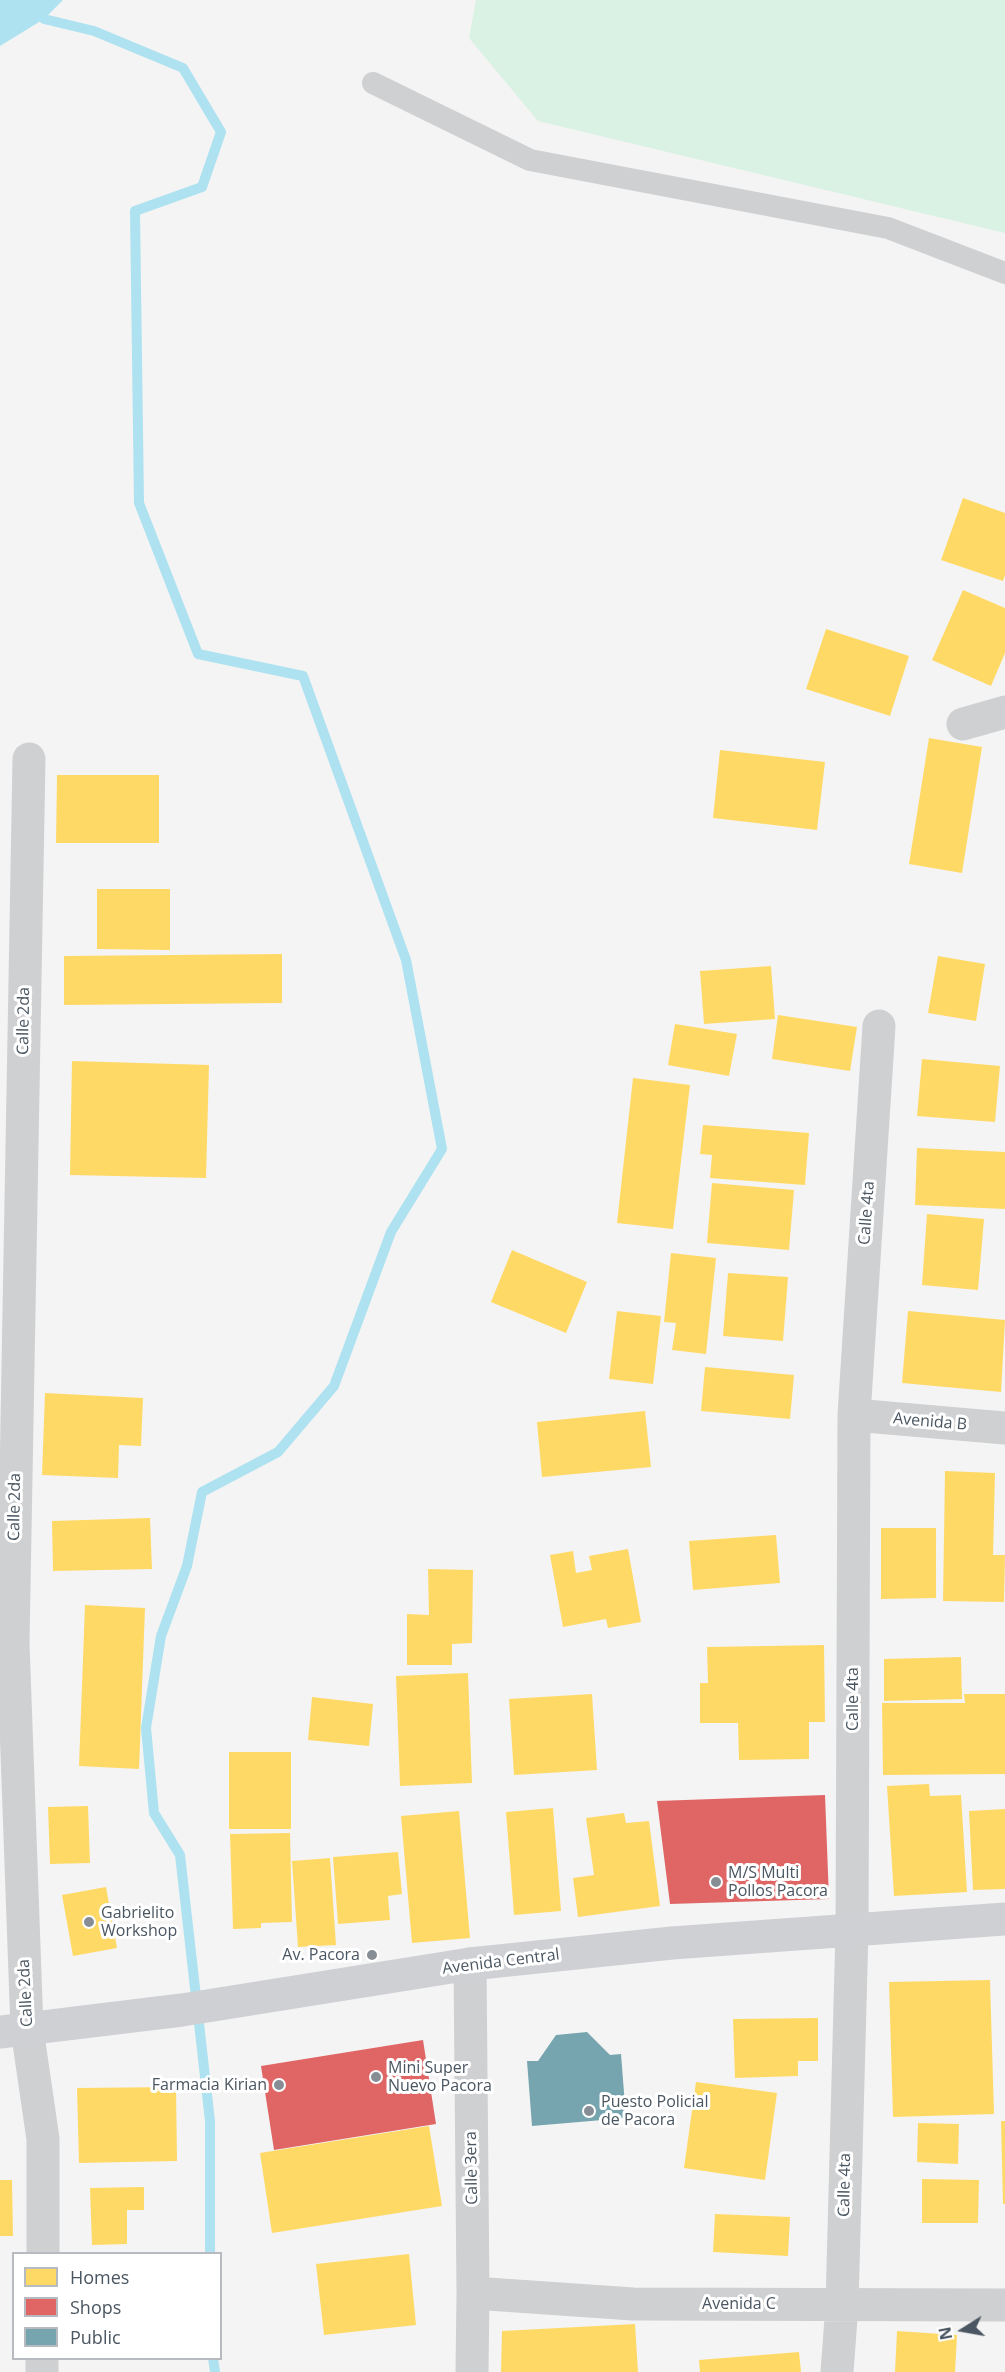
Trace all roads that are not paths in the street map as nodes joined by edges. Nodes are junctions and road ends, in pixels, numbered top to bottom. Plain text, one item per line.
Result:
1 (373, 83) dead end
2 (1005, 273) edge
3 (1005, 712) edge
4 (963, 724) dead end
5 (29, 759) dead end
6 (879, 1026) dead end
7 (854, 1415) junction
8 (1005, 1428) edge
9 (1005, 1919) edge
10 (852, 1930) junction
11 (470, 1964) junction
12 (14, 2030) edge
13 (43, 2252) edge
14 (473, 2293) junction
15 (842, 2305) junction
16 (1005, 2306) edge
17 (472, 2372) edge
18 (837, 2372) edge

1 - 2 lane
3 - 4 street
5 - 12 street, Calle 2da
6 - 7 street, Calle 4ta
7 - 8 street, Avenida B
7 - 10 street, Calle 4ta
9 - 10 street, Avenida Central
10 - 11 street, Avenida Central
10 - 15 street, Calle 4ta
11 - 12 street, Avenida Central
11 - 14 street, Calle 3era
12 - 13 street, Calle 2da
14 - 15 street, Avenida C
14 - 17 street, Calle 3era
15 - 16 street, Avenida C
15 - 18 street, Calle 4ta

